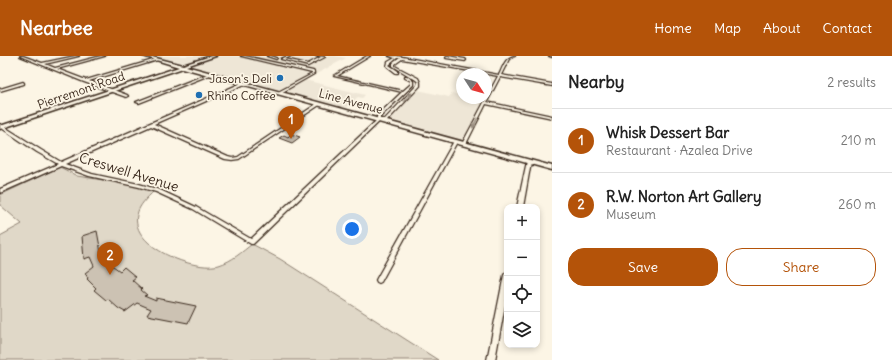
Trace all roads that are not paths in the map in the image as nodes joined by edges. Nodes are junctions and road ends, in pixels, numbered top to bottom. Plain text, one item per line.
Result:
1 (21, 56) edge
2 (35, 56) edge
3 (78, 56) edge
4 (104, 56) edge
5 (145, 56) edge
6 (214, 56) edge
7 (242, 56) edge
8 (257, 56) edge
9 (268, 56) edge
10 (290, 56) edge
11 (317, 56) edge
12 (369, 56) edge
13 (390, 56) edge
14 (448, 56) edge
15 (514, 56) edge
16 (397, 57) junction
17 (26, 58) junction
18 (276, 58) dead end
19 (402, 58) junction
20 (158, 60) junction
21 (465, 60) dead end
22 (266, 62) junction
23 (42, 64) junction
24 (440, 65) junction
25 (183, 66) junction
26 (314, 66) dead end
27 (54, 69) junction
28 (317, 70) dead end
29 (311, 71) junction
30 (211, 74) junction
31 (500, 75) junction
32 (85, 81) junction
33 (23, 83) dead end
34 (244, 83) junction
35 (552, 84) edge
36 (0, 90) edge
37 (111, 90) junction
38 (492, 90) edge
39 (404, 92) junction
40 (279, 93) junction
41 (126, 96) dead end
42 (138, 102) dead end
43 (319, 104) junction
44 (484, 104) edge
45 (490, 104) edge
46 (552, 117) edge
47 (379, 120) junction
48 (151, 124) junction
49 (1, 126) edge
50 (456, 142) junction
51 (464, 144) junction
52 (529, 162) junction
53 (62, 164) junction
54 (552, 168) edge
55 (0, 191) edge
56 (521, 204) edge
57 (507, 276) edge
58 (378, 280) dead end
59 (491, 360) edge

1 - 17 street
2 - 17 street
3 - 23 street
4 - 27 street
5 - 20 main road, Line Avenue
6 - 25 main road, Pierremont Road
7 - 22 street
8 - 22 street
9 - 18 street
10 - 11 street
12 - 39 street
13 - 16 street
14 - 21 street
14 - 24 street
15 - 31 street
16 - 19 street
16 - 39 street
17 - 23 street
19 - 24 street
47 -> 19 street
20 - 25 main road, Line Avenue
20 - 32 street
22 - 29 street
23 - 27 street
24 - 31 street
25 - 30 main road, Line Avenue
25 - 37 main road, Pierremont Road
26 - 29 street
27 - 32 street
28 - 29 street
29 - 40 street
30 - 34 main road, Line Avenue
30 - 42 street
31 - 35 street
31 - 38 street
32 - 37 street
33 - 36 street
34 - 40 main road, Line Avenue
34 - 48 street
37 - 41 street
37 - 49 main road, Pierremont Road
39 - 47 street
40 - 43 main road, Line Avenue
43 - 47 main road, Line Avenue
43 - 48 street
44 -> 51 street
45 - 46 street
47 - 50 main road, Line Avenue
47 - 53 street, Creswell Avenue
48 - 53 street
49 - 53 street, Creswell Avenue
50 - 51 main road, Line Avenue
50 - 58 street
51 - 52 main road, Line Avenue
52 - 54 main road, Line Avenue
52 - 56 street
53 - 55 street
57 - 59 street

